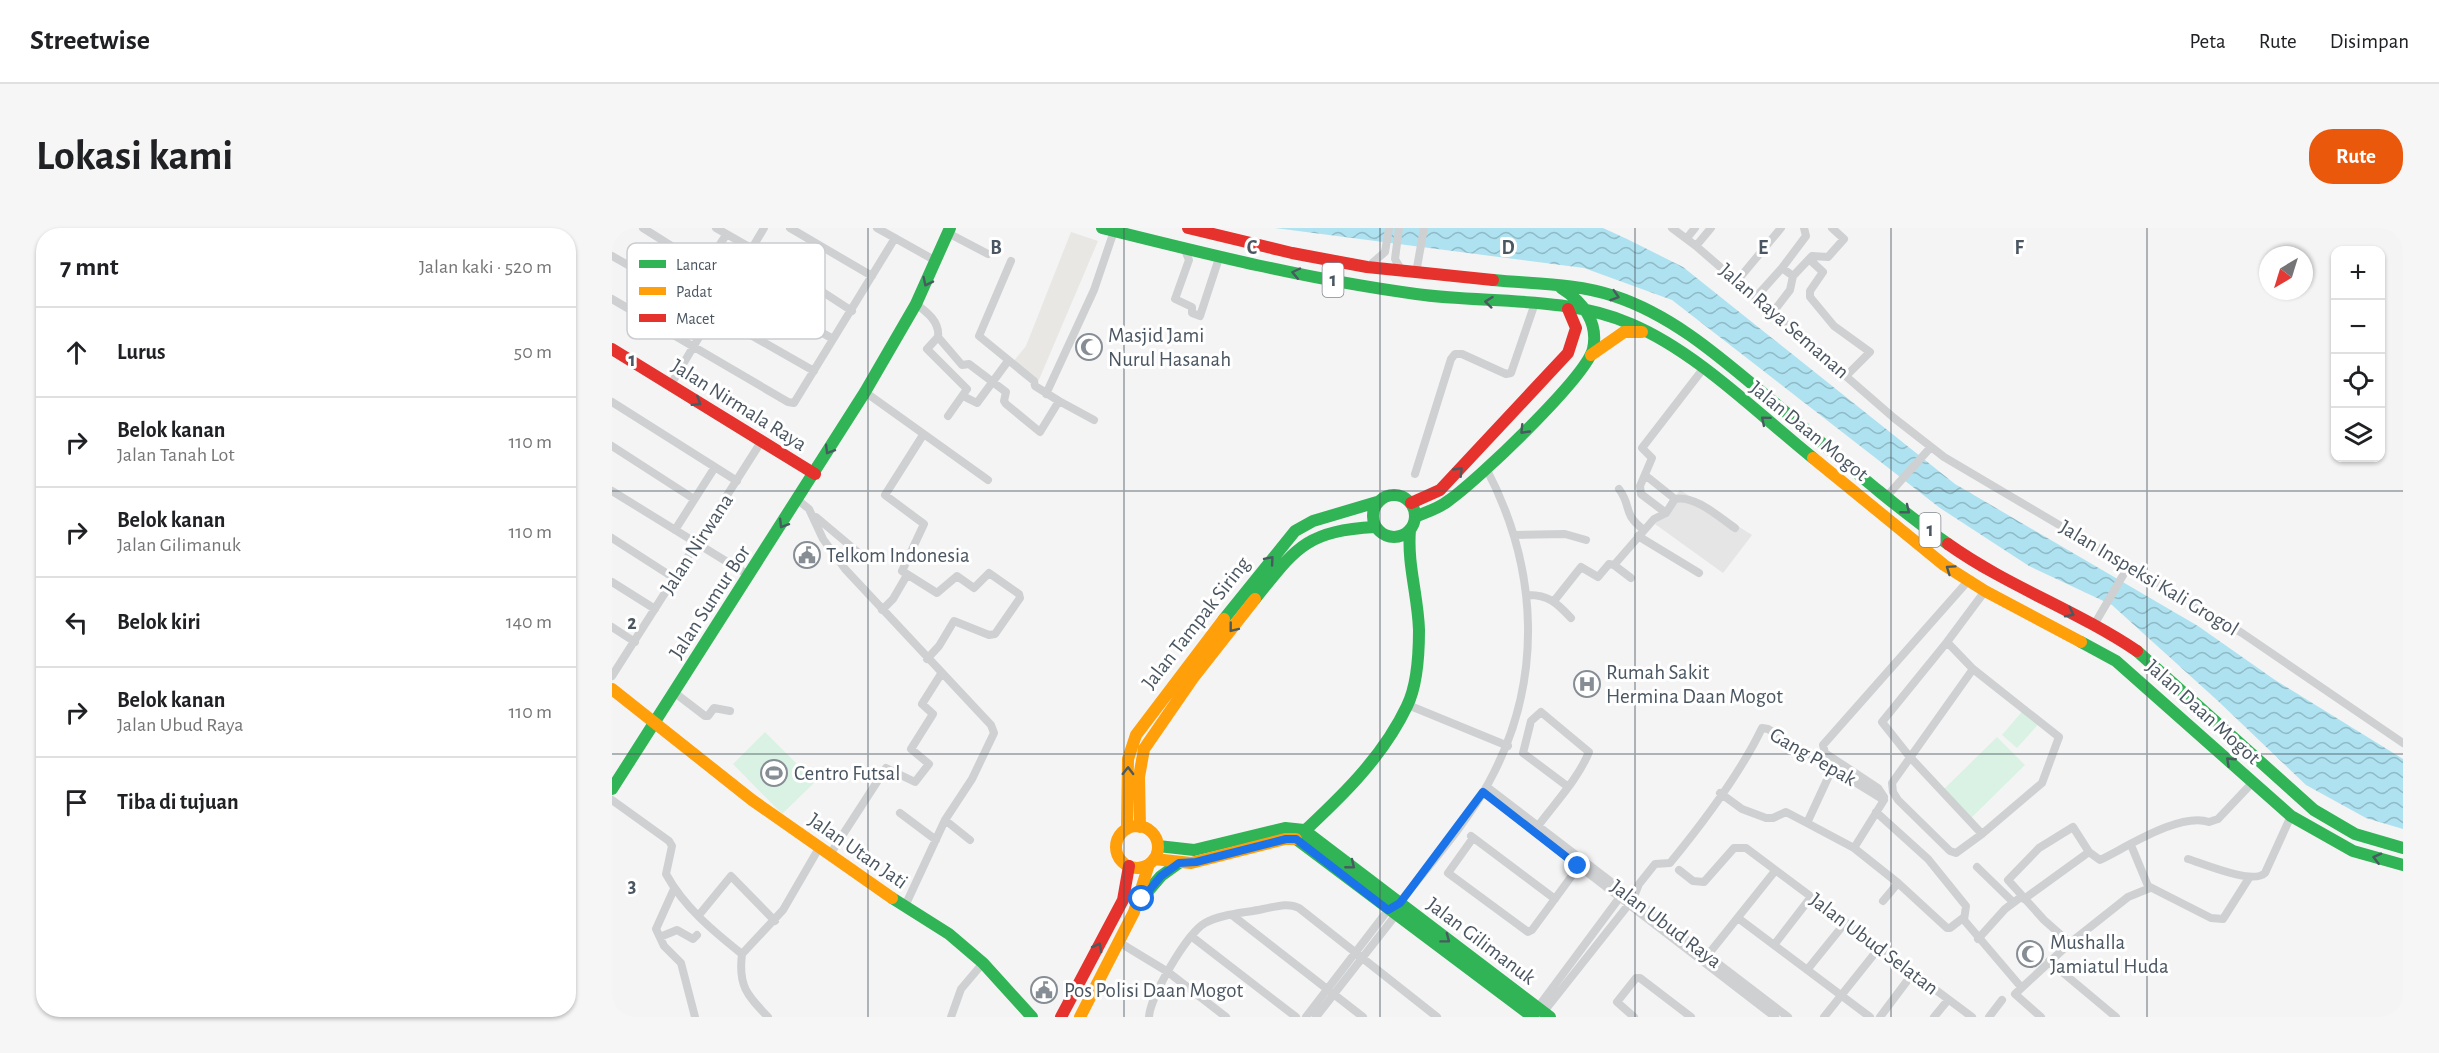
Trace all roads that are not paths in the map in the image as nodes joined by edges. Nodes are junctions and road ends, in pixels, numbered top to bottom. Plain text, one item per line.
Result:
1 (643, 228) edge
2 (716, 228) edge
3 (764, 228) edge
4 (790, 228) edge
5 (877, 228) edge
6 (1188, 228) edge
7 (1389, 228) edge
8 (1399, 228) edge
9 (1424, 228) edge
10 (1672, 228) edge
11 (1695, 228) edge
12 (1711, 228) edge
13 (1781, 228) edge
14 (1804, 228) edge
15 (1832, 228) edge
16 (1108, 230) edge
17 (949, 231) edge
18 (726, 235) junction
19 (1214, 235) junction
20 (894, 238) junction
21 (1687, 238) junction
22 (1240, 241) junction
23 (667, 243) edge
24 (721, 243) edge
25 (741, 243) edge
26 (755, 243) edge
27 (816, 243) edge
28 (1696, 246) junction
29 (825, 248) edge
30 (1184, 248) junction
31 (987, 254) dead end
32 (1216, 254) junction
33 (612, 256) edge
34 (1234, 259) junction
35 (1809, 259) junction
36 (936, 261) junction
37 (1011, 261) dead end
38 (627, 265) edge
39 (1367, 267) junction
40 (1782, 268) junction
41 (1402, 271) junction
42 (1416, 273) junction
43 (872, 276) junction
44 (1793, 276) junction
45 (1737, 281) junction
46 (1557, 286) junction
47 (825, 294) edge
48 (1756, 297) junction
49 (612, 299) edge
50 (917, 305) junction
51 (1534, 306) junction
52 (627, 308) edge
53 (1568, 309) junction
54 (852, 311) junction
55 (1774, 311) junction
56 (1587, 312) junction
57 (1648, 333) junction
58 (825, 334) edge
59 (938, 337) junction
60 (679, 339) edge
61 (697, 339) edge
62 (757, 339) edge
63 (833, 339) junction
64 (692, 347) junction
65 (612, 349) edge
66 (1591, 355) junction
67 (1008, 361) junction
68 (1703, 369) junction
69 (814, 371) junction
70 (1846, 375) junction
71 (993, 381) junction
72 (670, 386) junction
73 (1537, 389) junction
74 (867, 393) junction
75 (1047, 394) junction
76 (963, 396) junction
77 (1059, 401) junction
78 (1552, 401) junction
79 (612, 402) edge
80 (948, 416) dead end
81 (1893, 418) joint
82 (1094, 420) dead end
83 (1797, 422) junction
84 (1809, 432) junction
85 (923, 435) junction
86 (1785, 437) junction
87 (761, 442) junction
88 (612, 446) edge
89 (1797, 447) junction
90 (1928, 450) junction
91 (715, 466) junction
92 (1486, 468) junction
93 (815, 474) junction
94 (1415, 474) dead end
95 (1646, 475) junction
96 (988, 480) dead end
97 (737, 481) junction
98 (1619, 489) dead end
99 (612, 491) edge
100 (1891, 492) junction
101 (694, 499) junction
102 (1675, 499) junction
103 (1377, 502) junction
104 (1411, 503) junction
105 (806, 508) junction
106 (1666, 513) junction
107 (1415, 517) junction
108 (1375, 527) junction
109 (1736, 528) dead end
110 (1410, 530) junction
111 (675, 531) junction
112 (1641, 533) junction
113 (1514, 535) junction
114 (1396, 537) junction
115 (612, 538) edge
116 (1586, 540) dead end
117 (697, 544) junction
118 (1408, 553) junction
119 (860, 554) dead end
120 (1614, 565) junction
121 (2128, 567) junction
122 (1699, 573) dead end
123 (907, 575) junction
124 (750, 576) junction
125 (674, 578) junction
126 (1632, 578) dead end
127 (1968, 581) junction
128 (612, 582) edge
129 (1985, 591) junction
130 (1526, 595) junction
131 (1554, 601) junction
132 (655, 609) junction
133 (882, 610) junction
134 (1571, 618) dead end
135 (2095, 623) junction
136 (612, 627) edge
137 (635, 642) junction
138 (1947, 642) junction
139 (927, 659) junction
140 (1973, 669) junction
141 (941, 674) junction
142 (612, 675) edge
143 (612, 689) edge
144 (680, 697) junction
145 (1408, 705) junction
146 (664, 710) junction
147 (730, 711) dead end
148 (644, 714) junction
149 (663, 730) junction
150 (2403, 743) edge
151 (1508, 746) junction
152 (1909, 756) junction
153 (1833, 767) junction
154 (2253, 782) junction
155 (1568, 786) junction
156 (612, 789) edge
157 (1485, 789) junction
158 (1720, 793) junction
159 (1884, 800) junction
160 (613, 801) edge
161 (1876, 812) junction
162 (900, 813) dead end
163 (2291, 816) junction
164 (945, 820) junction
165 (1807, 823) junction
166 (2335, 824) junction
167 (1538, 825) junction
168 (1140, 827) junction
169 (1127, 829) junction
170 (1982, 834) junction
171 (1300, 835) junction
172 (2368, 839) junction
173 (936, 840) junction
174 (970, 840) dead end
175 (2131, 845) junction
176 (1158, 846) junction
177 (2348, 847) junction
178 (1854, 848) junction
179 (2403, 848) edge
180 (824, 852) junction
181 (2089, 852) junction
182 (2188, 859) dead end
183 (1152, 862) junction
184 (1179, 863) junction
185 (1580, 863) junction
186 (2403, 865) edge
187 (1129, 866) junction
188 (1977, 867) dead end
189 (1679, 870) dead end
190 (1775, 871) junction
191 (2249, 878) junction
192 (1898, 883) junction
193 (1639, 884) junction
194 (2150, 888) junction
195 (675, 890) junction
196 (1622, 895) junction
197 (1811, 897) junction
198 (2023, 898) junction
199 (1555, 899) junction
200 (1883, 901) dead end
201 (1631, 902) junction
202 (2013, 902) junction
203 (1400, 903) junction
204 (904, 906) junction
205 (1640, 908) junction
206 (1134, 912) junction
207 (1391, 913) junction
208 (699, 915) junction
209 (1232, 915) junction
210 (1738, 918) junction
211 (1963, 918) junction
212 (775, 921) junction
213 (1845, 923) junction
214 (698, 935) dead end
215 (1191, 936) junction
216 (660, 937) junction
217 (1978, 939) junction
218 (1117, 941) junction
219 (2070, 943) junction
220 (1774, 945) junction
221 (1878, 948) junction
222 (742, 954) junction
223 (1359, 955) junction
224 (1707, 956) junction
225 (2049, 961) junction
226 (983, 963) junction
227 (1807, 970) junction
228 (1168, 972) junction
229 (1913, 973) junction
230 (2018, 990) junction
231 (1330, 992) junction
232 (1841, 995) junction
233 (1948, 1000) junction
234 (2002, 1000) dead end
235 (1541, 1012) edge
236 (1149, 1014) edge
237 (695, 1017) edge
238 (768, 1017) edge
239 (951, 1017) edge
240 (1032, 1017) edge
241 (1061, 1017) edge
242 (1080, 1017) edge
243 (1158, 1017) edge
244 (1226, 1017) edge
245 (1296, 1017) edge
246 (1306, 1017) edge
247 (1316, 1017) edge
248 (1363, 1017) edge
249 (1437, 1017) edge
250 (1634, 1017) edge
251 (1691, 1017) edge
252 (1775, 1017) edge
253 (1788, 1017) edge
254 (1824, 1017) edge
255 (1870, 1017) edge
256 (1880, 1017) edge
257 (1934, 1017) edge
258 (1972, 1017) edge
259 (1989, 1017) edge
260 (2041, 1017) edge
261 (2116, 1017) edge

1 - 23 street
2 - 18 street
3 - 26 street
4 - 27 street
5 - 20 street
6 - 19 main road, Jalan Daan Mogot / 1
7 - 39 street
8 - 41 street
9 - 42 street
10 - 21 street, Jalan Raya Semanan
11 - 21 street
12 - 28 street
13 - 45 street
14 - 40 street
15 - 35 street
16 - 30 main road, Jalan Daan Mogot / 1
16 - 75 street
17 - 31 street
17 - 36 main road, Jalan Sumur Bor
18 - 24 street
18 - 25 street
19 - 22 main road, Jalan Daan Mogot / 1
19 - 32 main road
20 - 36 street
20 - 43 street
21 - 28 street, Jalan Raya Semanan
22 - 34 main road
22 - 39 main road, Jalan Daan Mogot / 1
28 - 45 street, Jalan Raya Semanan
29 - 43 street
30 - 32 main road, Jalan Daan Mogot / 1
30 - 32 street
32 - 34 main road, Jalan Daan Mogot / 1
33 - 38 street
51 -> 34 main road, Jalan Daan Mogot / 1
35 - 44 street
35 - 70 street
36 -> 50 main road, Jalan Sumur Bor
37 - 67 street
39 - 41 main road, Jalan Daan Mogot / 1
40 - 44 street
40 - 48 street
41 - 42 main road, Jalan Daan Mogot / 1
42 - 46 main road, Jalan Daan Mogot / 1
43 - 54 street
44 - 55 street
45 - 48 street, Jalan Raya Semanan
46 - 56 main road
46 -> 83 main road, Jalan Daan Mogot / 1
47 - 54 street
48 - 55 street, Jalan Raya Semanan
49 - 52 street
50 - 59 street
50 - 74 main road, Jalan Sumur Bor
51 - 53 main road, Jalan Daan Mogot / 1
51 - 94 street
53 - 56 main road, Jalan Daan Mogot / 1
53 - 73 main road
54 - 63 street
55 - 70 street, Jalan Raya Semanan
56 - 57 main road, Jalan Daan Mogot / 1
56 - 66 main road
57 - 66 main road
57 - 68 main road, Jalan Daan Mogot / 1
58 - 63 street
59 - 71 street
59 - 76 street
60 - 64 street
61 - 64 street
62 - 69 street
63 - 69 street
64 - 69 street
64 - 72 street
65 - 72 main road, Jalan Nirmala Raya
66 - 78 main road
67 - 71 street
67 - 75 street
86 -> 68 main road, Jalan Daan Mogot / 1
68 - 95 street
70 - 81 street, Jalan Raya Semanan
71 - 76 street
71 - 77 street
72 -> 87 main road, Jalan Nirmala Raya
73 - 78 main road
104 -> 73 main road
74 - 85 street
74 -> 93 main road, Jalan Sumur Bor
75 - 77 street
76 - 80 street
77 - 82 street
78 -> 92 main road
79 - 91 street
81 - 90 street, Jalan Inspeksi Kali Grogol
83 - 84 main road, Jalan Daan Mogot / 1
83 - 86 main road
84 - 89 main road
84 - 100 main road, Jalan Daan Mogot / 1
85 - 96 street
85 - 123 street
86 - 89 main road, Jalan Daan Mogot / 1
87 - 93 main road, Jalan Nirmala Raya
87 - 97 street, Jalan Nirwana
88 - 101 street
127 -> 89 main road, Jalan Daan Mogot / 1
90 - 100 street
90 - 121 street, Jalan Inspeksi Kali Grogol
91 - 97 street
91 - 101 street
92 - 107 main road
92 - 113 street
93 - 105 main road, Jalan Sumur Bor
95 - 102 street
95 - 106 street
97 - 117 street, Jalan Nirwana
98 - 112 street
99 - 111 street
100 -> 135 main road, Jalan Daan Mogot / 1
101 - 111 street
102 - 106 street
102 - 109 street
103 - 104 main road
103 - 108 main road
169 -> 103 main road, Jalan Tampak Siring
104 - 107 main road
105 - 119 street
105 -> 124 main road, Jalan Sumur Bor
105 - 133 street
106 - 112 street
107 - 110 main road
108 - 114 main road
108 -> 168 main road, Jalan Tampak Siring
110 - 114 main road
110 - 118 main road
111 - 117 street
112 - 120 street
112 - 122 street
113 - 116 street
113 - 130 street
114 - 118 main road
115 - 125 street
117 - 124 street
117 - 125 street, Jalan Nirwana
118 - 145 main road
120 - 126 street
120 - 131 street
121 - 135 street
121 - 150 street, Jalan Inspeksi Kali Grogol
123 - 133 street
123 - 139 street
124 - 144 main road, Jalan Sumur Bor
125 - 132 street, Jalan Nirwana
127 - 129 main road, Jalan Daan Mogot / 1
127 - 159 street
128 - 132 street
129 - 138 street
154 -> 129 main road, Jalan Daan Mogot / 1
130 - 131 street
130 - 151 street
131 - 134 street
132 - 137 street, Jalan Nirwana
133 - 139 street
135 - 166 main road, Jalan Daan Mogot / 1
136 - 137 street
137 - 142 street, Jalan Nirwana
138 - 140 street
138 - 152 street
139 - 141 street
140 - 152 street
140 - 170 street
141 - 164 street
141 - 180 street
143 - 148 main road, Jalan Utan Jati
144 - 146 main road, Jalan Sumur Bor
144 - 147 street
145 - 151 street
145 - 171 main road
146 - 148 main road
146 - 149 main road, Jalan Sumur Bor
148 - 149 main road, Jalan Utan Jati
149 - 156 main road, Jalan Sumur Bor
149 - 180 main road, Jalan Utan Jati
151 - 157 street
152 - 170 street
152 - 170 street
153 - 158 street, Gang Pepak
153 - 159 street, Gang Pepak
153 - 165 street
154 - 163 main road, Jalan Daan Mogot / 1
154 - 175 street
155 - 155 street
155 - 167 street
157 - 167 street, Jalan Ubud Raya
157 - 185 street, Jalan Ubud Raya
157 - 203 street
158 - 165 street
158 - 193 street, Gang Pepak
159 - 161 street
160 - 195 street
161 - 178 street
161 - 211 street
162 - 173 street
163 - 177 main road, Jalan Daan Mogot / 1
163 - 191 street
164 - 173 street
164 - 174 street
165 - 178 street
166 - 172 main road, Jalan Daan Mogot / 1
166 - 177 main road
167 - 185 street, Jalan Ubud Raya
168 - 169 main road
168 - 176 main road
169 - 187 main road
171 - 176 main road
171 - 184 main road
171 -> 203 main road, Jalan Gilimanuk
171 - 207 main road, Jalan Gilimanuk
172 - 177 main road
172 - 179 main road, Jalan Daan Mogot / 1
173 - 204 street
175 - 181 street
175 - 194 street
176 - 183 main road
186 -> 177 main road, Jalan Daan Mogot / 1
178 - 192 street
180 - 204 main road, Jalan Utan Jati
180 - 212 street
181 - 198 street
181 - 198 street
182 - 191 street
183 - 184 main road
183 - 187 main road
183 - 206 main road
184 - 206 main road
185 - 196 street, Jalan Ubud Raya
185 - 199 street
241 -> 187 main road
188 - 202 street
189 - 190 street, Jalan Ubud Selatan
190 - 197 street, Jalan Ubud Selatan
190 - 210 street
191 - 194 street
192 - 200 street
192 - 211 street
193 - 196 street
193 - 201 street
194 - 219 street
195 - 208 street
195 - 216 street
196 - 201 street, Jalan Ubud Raya
196 - 235 street
197 - 213 street, Jalan Ubud Selatan
197 - 220 street
198 - 202 street
198 - 219 street
199 - 199 street
201 - 205 street, Jalan Ubud Raya
201 - 235 street
202 - 217 street
203 - 207 street
203 -> 235 main road, Jalan Gilimanuk
204 - 226 main road, Jalan Utan Jati
205 - 224 street, Jalan Ubud Raya
205 - 252 street, Jalan Ubud Raya
206 - 218 main road
207 - 223 street
207 - 235 main road, Jalan Gilimanuk
208 - 212 street
208 - 222 street
209 - 215 street
209 - 223 street
209 - 231 street
210 - 220 street
210 - 224 street
211 - 217 street
212 - 222 street
213 - 221 street, Jalan Ubud Selatan
213 - 227 street
214 - 216 street
215 - 228 street
215 - 245 street
216 - 237 street
217 - 230 street
218 - 228 street
218 - 242 main road
219 - 225 street
220 - 227 street
221 - 229 street, Jalan Ubud Selatan
221 - 232 street
222 - 238 street
223 - 231 street
223 - 249 street
224 - 253 street, Jalan Ubud Raya
225 - 230 street
225 - 261 street
226 - 239 street
226 - 240 main road, Jalan Utan Jati
227 - 232 street
228 - 236 street
228 - 244 street
229 - 233 street, Jalan Ubud Selatan
229 - 256 street
230 - 260 street
231 - 246 street
231 - 247 street
231 - 248 street
232 - 254 street
232 - 255 street
233 - 257 street
233 - 258 street, Jalan Ubud Selatan
234 - 259 street
236 - 243 street
250 - 251 street

